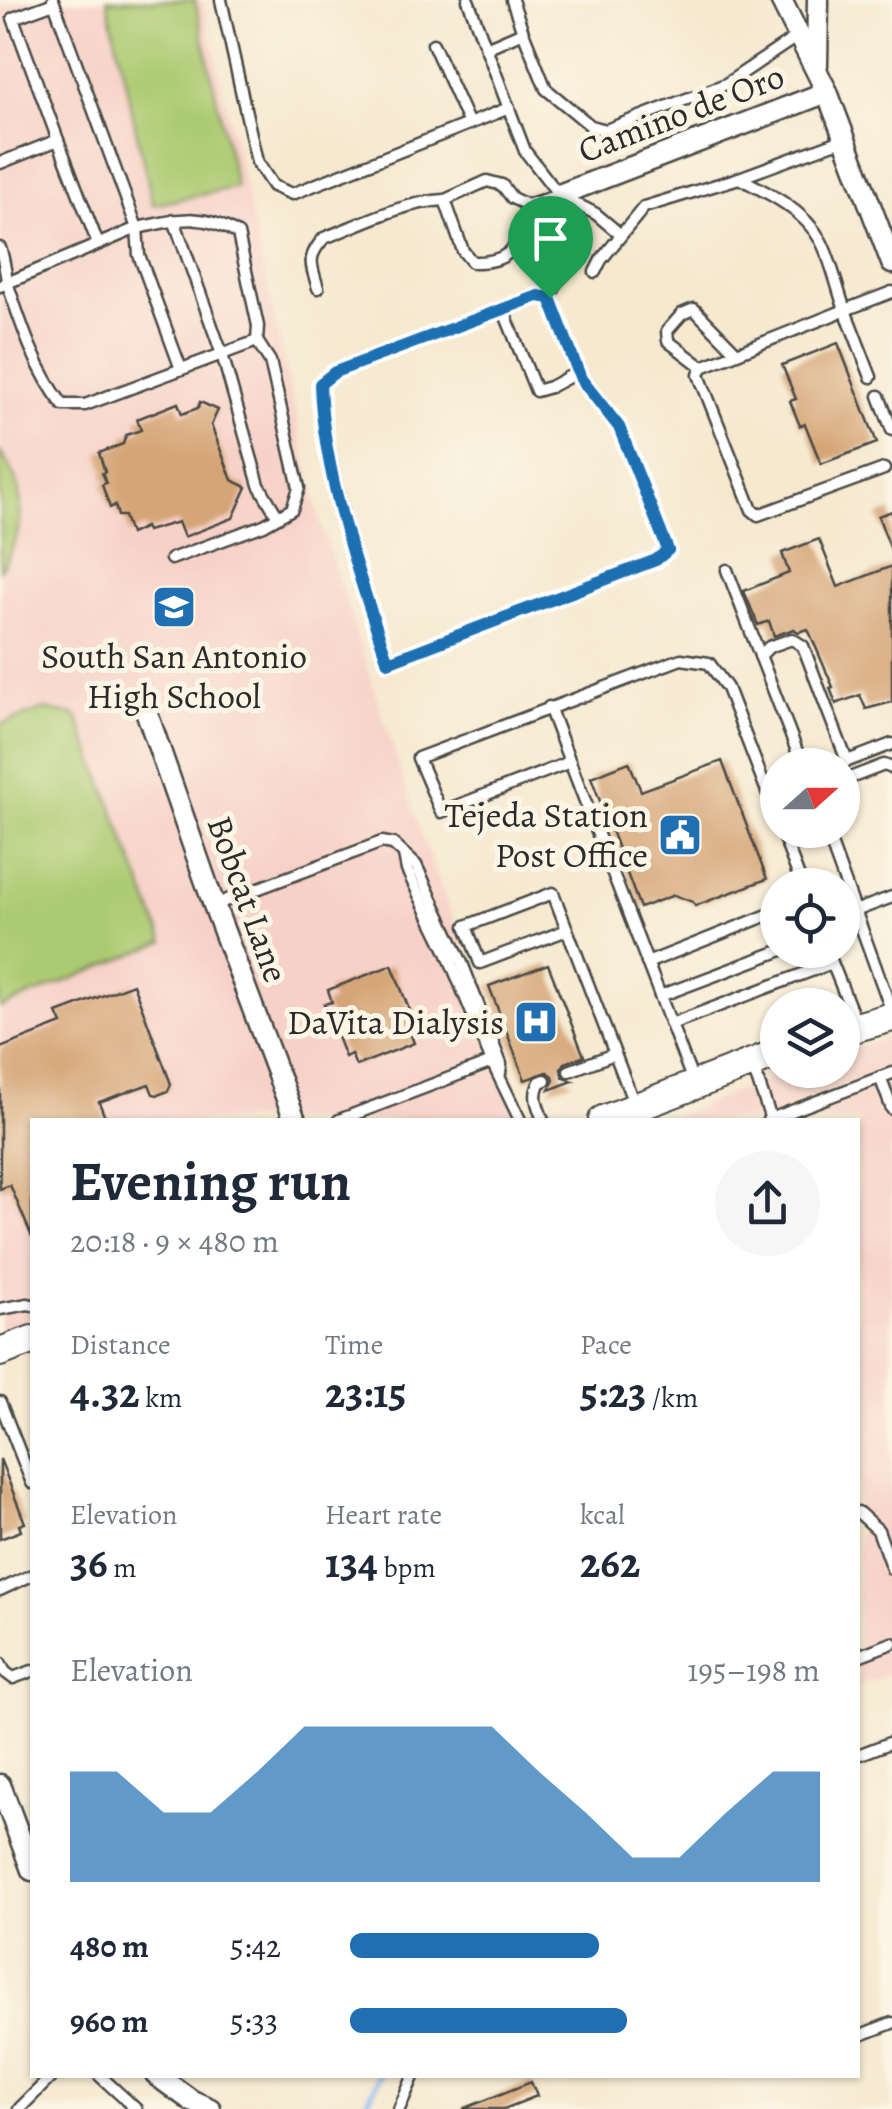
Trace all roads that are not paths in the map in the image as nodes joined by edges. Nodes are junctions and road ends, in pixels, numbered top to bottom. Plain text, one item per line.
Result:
1 (220, 0) edge
2 (468, 0) edge
3 (512, 0) edge
4 (782, 0) edge
5 (818, 0) edge
6 (53, 1) edge
7 (523, 32) junction
8 (799, 34) junction
9 (433, 44) dead end
10 (486, 48) junction
11 (818, 72) junction
12 (827, 92) junction
13 (509, 108) junction
14 (469, 124) junction
15 (845, 139) junction
16 (58, 140) junction
17 (0, 163) edge
18 (739, 178) junction
19 (559, 195) junction
20 (445, 200) junction
21 (528, 206) junction
22 (884, 214) edge
23 (174, 220) junction
24 (137, 228) junction
25 (621, 235) junction
26 (98, 244) junction
27 (0, 248) edge
28 (892, 262) edge
29 (595, 272) dead end
30 (4, 284) edge
31 (318, 288) dead end
32 (892, 292) edge
33 (550, 298) junction
34 (503, 310) junction
35 (845, 310) junction
36 (257, 342) junction
37 (736, 352) junction
38 (222, 354) junction
39 (702, 366) junction
40 (181, 370) junction
41 (578, 372) junction
42 (871, 376) dead end
43 (879, 396) dead end
44 (892, 430) edge
45 (884, 469) dead end
46 (278, 517) junction
47 (171, 559) dead end
48 (728, 570) dead end
49 (760, 656) junction
50 (142, 699) dead end
51 (550, 707) junction
52 (892, 744) edge
53 (797, 748) edge
54 (837, 748) edge
55 (860, 756) edge
56 (570, 762) junction
57 (892, 768) edge
58 (760, 773) edge
59 (860, 775) edge
60 (404, 854) junction
61 (892, 896) edge
62 (214, 905) junction
63 (860, 909) edge
64 (760, 918) edge
65 (860, 925) edge
66 (567, 930) junction
67 (760, 958) edge
68 (647, 963) junction
69 (819, 968) edge
70 (660, 996) junction
71 (892, 1015) edge
72 (670, 1024) junction
73 (860, 1025) edge
74 (614, 1054) junction
75 (760, 1060) edge
76 (492, 1062) junction
77 (569, 1071) dead end
78 (892, 1073) edge
79 (500, 1074) junction
80 (880, 1078) junction
81 (545, 1080) dead end
82 (694, 1085) junction
83 (767, 1088) edge
84 (636, 1107) junction
85 (892, 1109) edge
86 (294, 1118) edge
87 (345, 1118) edge
88 (519, 1118) edge
89 (542, 1118) edge
90 (608, 1118) edge
91 (770, 1118) edge
92 (773, 1118) edge
93 (30, 1304) edge
94 (0, 1309) edge
95 (30, 1341) edge
96 (0, 1352) edge
97 (0, 1402) edge
98 (30, 1478) edge
99 (860, 1514) edge
100 (892, 1568) edge
101 (30, 1576) edge
102 (0, 1590) edge
103 (892, 1643) edge
104 (860, 1655) edge
105 (0, 1662) edge
106 (30, 1671) edge
107 (892, 1742) edge
108 (860, 1754) edge
109 (0, 1785) edge
110 (30, 1865) edge
111 (892, 2023) edge
112 (860, 2035) edge
113 (50, 2078) edge
114 (102, 2078) edge
115 (160, 2078) edge
116 (413, 2078) edge
117 (19, 2109) edge
118 (136, 2109) edge
119 (210, 2109) edge
120 (399, 2109) edge

1 - 14 lane
2 - 10 lane
3 - 7 lane
4 - 8 street
5 - 11 street
6 - 16 lane
6 - 24 lane
7 - 8 lane
7 - 10 lane
8 - 11 street
9 - 14 lane
10 - 13 lane
11 - 12 street
12 - 15 street
12 - 19 street, Camino de Oro
13 - 14 lane
13 - 19 lane
15 - 18 lane
15 - 22 street
16 - 17 lane
16 - 26 lane
18 - 25 lane
18 - 35 lane
19 - 21 lane
19 - 25 lane
19 - 33 lane
20 - 21 lane
20 - 21 lane
20 - 31 lane
22 - 28 street
23 - 24 lane
23 - 36 lane
23 - 38 lane
24 - 26 lane
24 - 40 lane
25 - 29 lane
26 - 30 lane
27 - 30 lane
30 - 40 lane
32 - 35 lane
33 - 34 lane
33 - 41 lane
34 - 41 lane
34 - 41 lane
35 - 37 lane
35 - 42 lane
36 - 38 lane
36 - 46 lane
37 - 39 lane
37 - 39 lane
38 - 40 lane
38 - 46 lane
39 - 45 lane
43 - 44 lane
46 - 47 lane
48 - 49 lane
49 - 53 lane
49 - 54 lane
50 - 62 street, Bobcat Lane
51 - 56 lane
51 - 56 lane
51 - 58 lane
52 - 55 lane
56 - 68 lane
57 - 59 lane
60 - 62 lane
60 - 76 lane
60 - 79 lane
61 - 63 lane
62 - 86 street, Bobcat Lane
64 - 68 lane
65 - 71 lane
66 - 66 lane
66 - 74 lane
67 - 70 lane
68 - 70 lane
69 - 72 lane
70 - 72 lane
71 - 73 street
72 - 82 lane
74 - 77 lane
74 - 84 lane
75 - 82 street
76 - 79 lane
76 - 87 lane
78 - 80 lane
79 - 88 lane
80 - 85 lane
80 - 92 lane
81 - 89 lane
82 - 84 street
83 - 91 lane
84 - 90 street
93 - 94 lane
95 - 96 street
97 - 98 lane
99 - 100 lane
101 - 102 lane
103 - 104 lane
105 - 106 lane
107 - 108 lane
109 - 110 street
111 - 112 lane
113 - 117 lane
114 - 118 lane
115 - 119 street
116 - 120 lane

